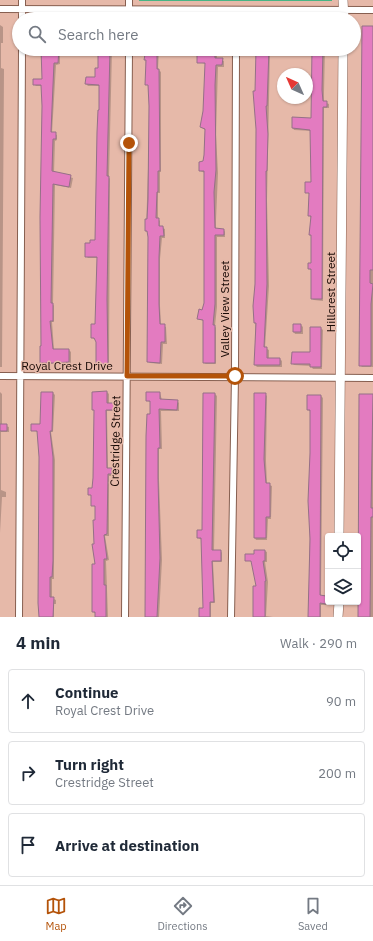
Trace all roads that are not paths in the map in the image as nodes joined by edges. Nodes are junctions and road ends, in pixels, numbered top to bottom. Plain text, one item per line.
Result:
1 (22, 0) edge
2 (129, 0) edge
3 (344, 0) edge
4 (0, 9) edge
5 (22, 9) junction
6 (129, 10) junction
7 (373, 10) edge
8 (236, 11) joint
9 (263, 12) edge
10 (344, 12) edge
11 (361, 12) edge
12 (22, 56) edge
13 (129, 56) edge
14 (236, 56) edge
15 (343, 56) edge
16 (0, 376) edge
17 (20, 376) junction
18 (127, 376) junction
19 (235, 376) junction
20 (342, 378) junction
21 (373, 378) edge
22 (339, 533) edge
23 (339, 605) edge
24 (19, 617) edge
25 (125, 617) edge
26 (231, 617) edge
27 (338, 617) edge

1 - 5 street
2 - 6 street
3 - 10 street
4 - 5 street
5 - 6 street
6 - 8 street
7 - 11 street
8 - 9 street
12 - 17 street
13 - 18 street, Crestridge Street
14 - 19 street, Valley View Street
15 - 20 street, Hillcrest Street
16 - 17 street, Royal Crest Drive
17 - 18 street, Royal Crest Drive
17 - 24 street
18 - 19 street, Royal Crest Drive
18 - 25 street, Crestridge Street
19 - 20 street, Royal Crest Drive
19 - 26 street, Valley View Street
20 - 21 street, Royal Crest Drive
20 - 22 street, Hillcrest Street
23 - 27 street

